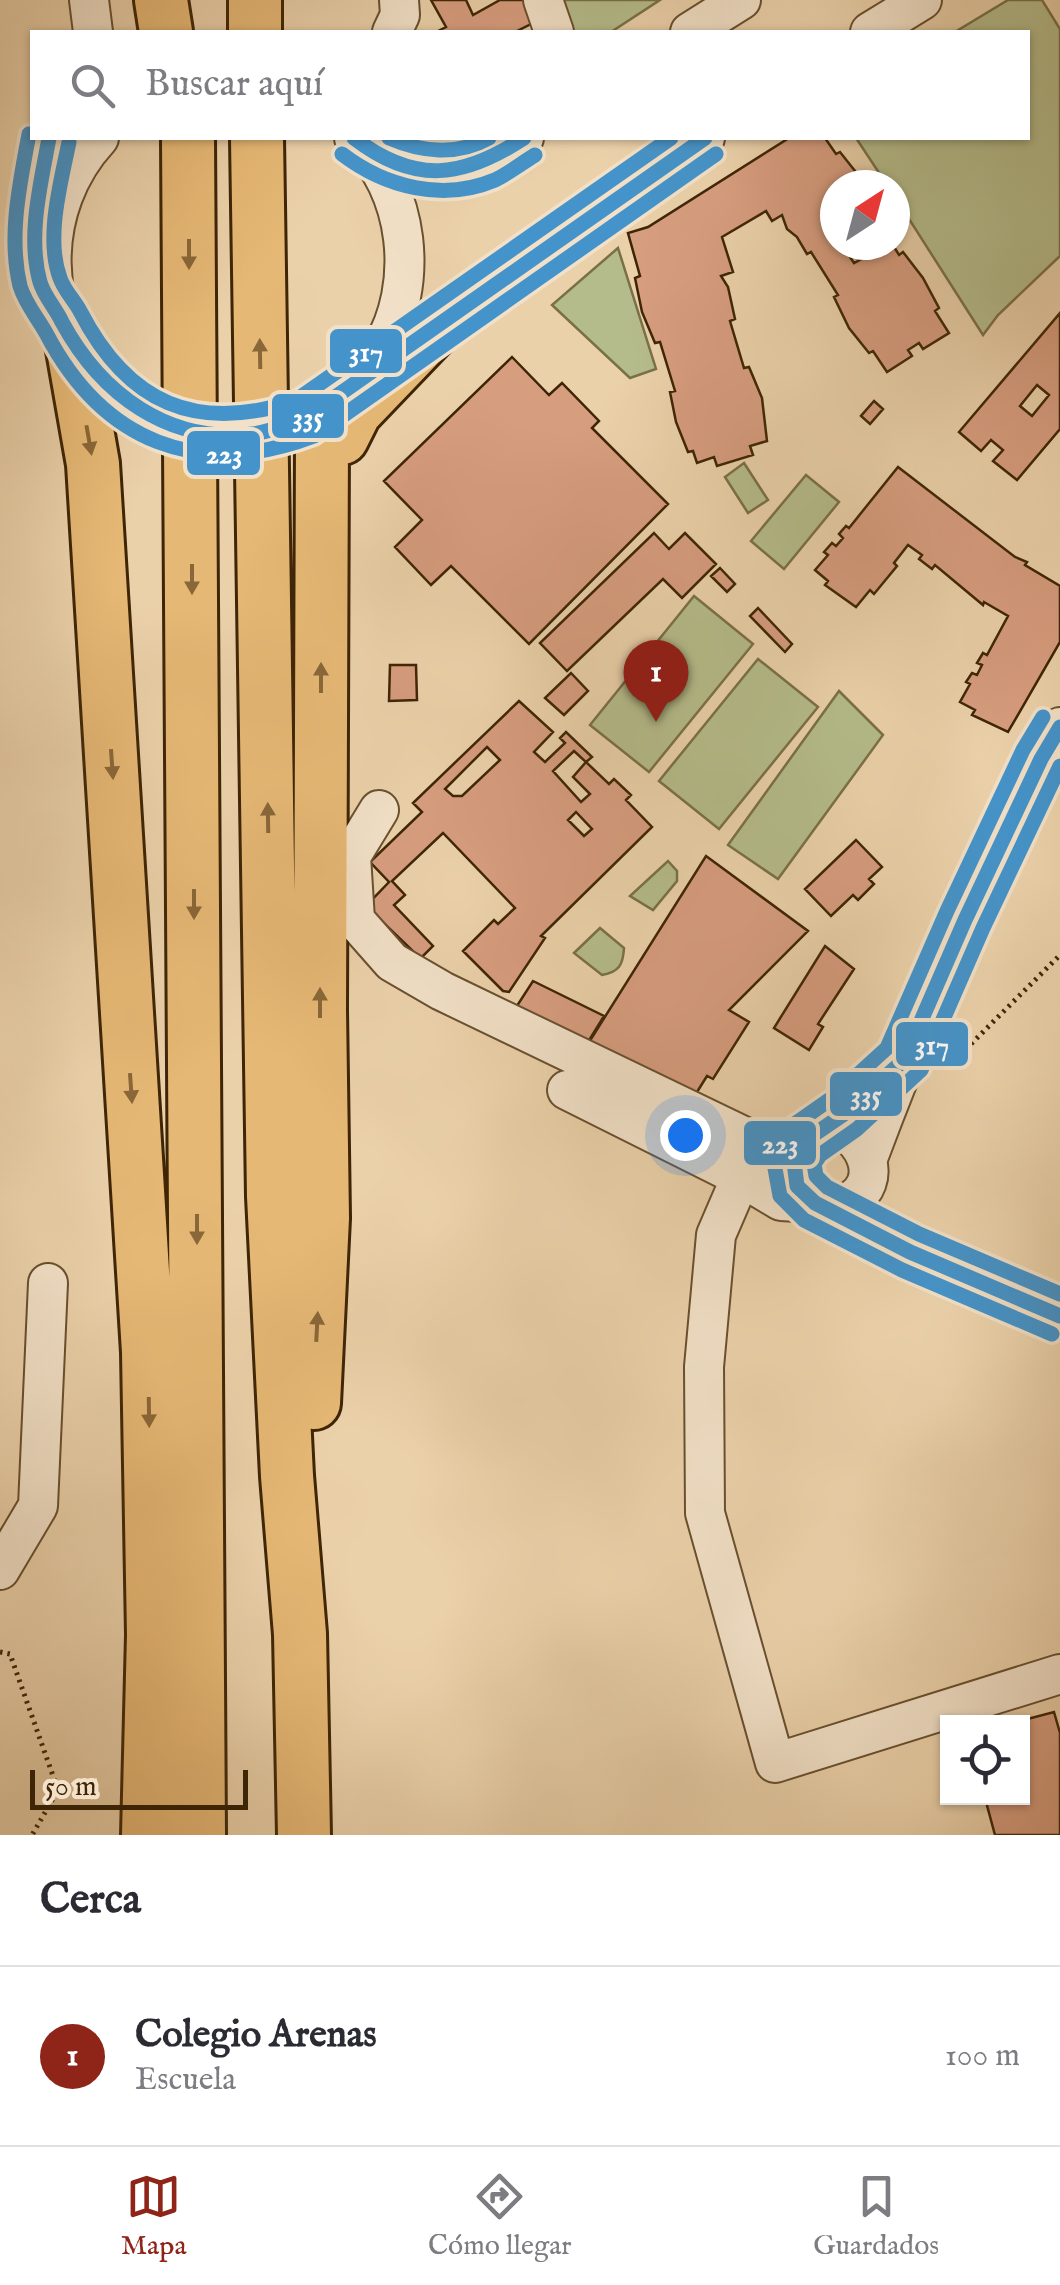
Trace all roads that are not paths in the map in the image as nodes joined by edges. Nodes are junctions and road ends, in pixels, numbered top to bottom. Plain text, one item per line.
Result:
1 (69, 0) edge
2 (89, 0) edge
3 (161, 0) edge
4 (186, 0) edge
5 (255, 0) edge
6 (380, 0) edge
7 (399, 0) edge
8 (543, 0) edge
9 (741, 0) edge
10 (922, 0) edge
11 (701, 19) edge
12 (66, 30) edge
13 (92, 30) edge
14 (166, 30) edge
15 (187, 30) edge
16 (256, 30) edge
17 (388, 30) edge
18 (391, 30) edge
19 (553, 30) edge
20 (873, 30) edge
21 (49, 140) edge
22 (97, 140) edge
23 (257, 140) edge
24 (521, 140) edge
25 (702, 140) edge
26 (360, 143) edge
27 (187, 144) edge
28 (444, 320) junction
29 (65, 327) junction
30 (348, 389) junction
31 (321, 479) junction
32 (1060, 727) edge
33 (379, 810) dead end
34 (904, 1060) junction
35 (566, 1090) dead end
36 (812, 1137) junction
37 (766, 1146) junction
38 (868, 1170) junction
39 (742, 1177) junction
40 (274, 1196) junction
41 (808, 1204) junction
42 (716, 1236) junction
43 (910, 1252) junction
44 (48, 1283) dead end
45 (1060, 1316) edge
46 (0, 1570) edge
47 (300, 1634) junction
48 (1060, 1674) edge
49 (148, 1835) edge
50 (199, 1835) edge
51 (271, 1835) edge
52 (304, 1835) edge

1 - 12 street
2 - 13 street
3 - 14 highway
4 - 15 highway
5 - 16 highway
6 - 17 street
7 - 18 street
8 - 19 street
9 - 11 street
10 - 20 street
21 - 29 street
22 - 29 street
40 -> 23 highway
24 - 26 street
25 - 28 street
26 - 30 street
27 -> 50 highway
28 - 30 street
28 - 31 highway
29 - 30 street, bridge
29 -> 49 highway
30 - 31 highway
47 -> 31 highway
32 - 34 street
33 - 37 street
34 - 36 street
34 - 38 street
35 - 39 street
36 - 37 street
36 - 38 street
36 - 41 street
37 - 39 street
38 - 41 street
38 - 43 street
39 - 41 street
39 - 42 street
40 - 47 highway
40 - 51 highway
41 - 42 street
41 - 43 street
42 - 48 street
43 - 45 street
44 - 46 street
47 - 52 highway

